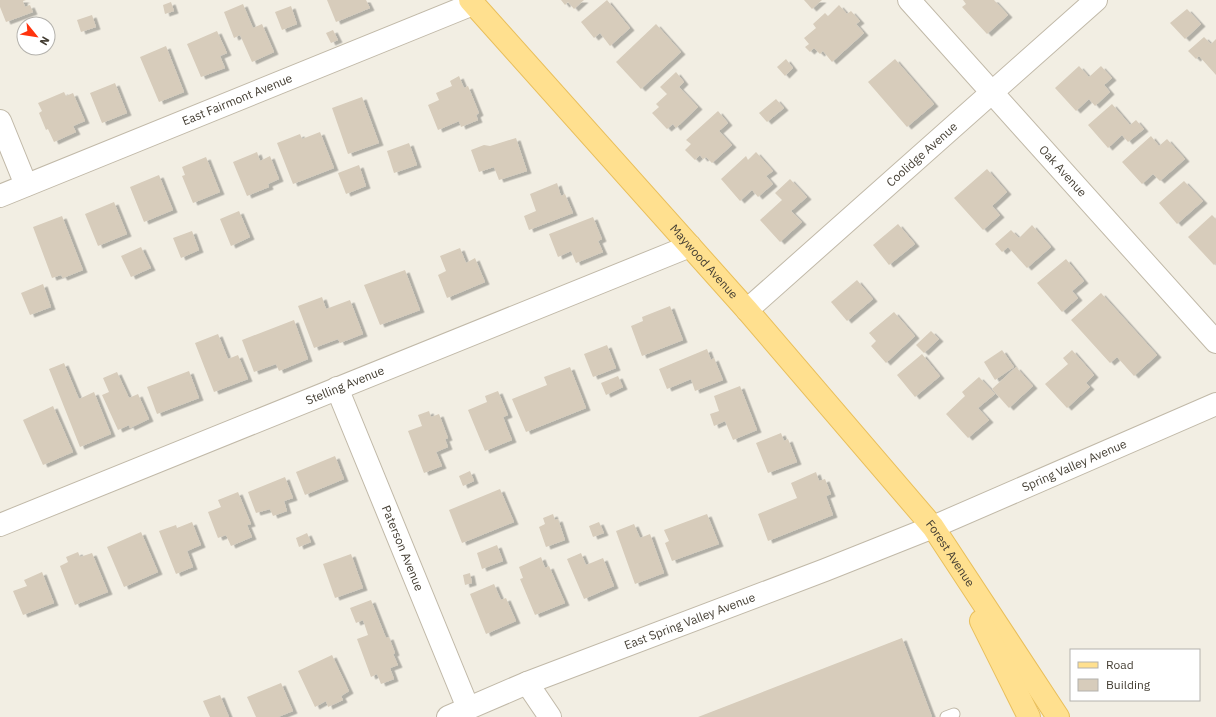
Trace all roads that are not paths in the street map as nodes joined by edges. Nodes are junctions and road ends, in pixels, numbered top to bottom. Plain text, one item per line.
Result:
1 (909, 0) edge
2 (1096, 0) edge
3 (472, 2) edge
4 (992, 93) junction
5 (0, 120) edge
6 (26, 185) junction
7 (0, 196) edge
8 (690, 246) junction
9 (748, 310) junction
10 (1216, 342) edge
11 (337, 388) junction
12 (1216, 404) edge
13 (0, 525) edge
14 (933, 527) junction
15 (527, 683) junction
16 (468, 708) junction
17 (448, 717) edge
18 (550, 717) edge
19 (1030, 717) edge
20 (1058, 717) edge

1 - 4 street, Oak Avenue
2 - 4 street, Coolidge Avenue
3 - 6 street, East Fairmont Avenue
3 - 8 main road, Maywood Avenue
4 - 9 street, Coolidge Avenue
4 - 10 street, Oak Avenue
5 - 6 street
6 - 7 street, East Fairmont Avenue
8 - 9 main road, Maywood Avenue
8 - 11 street, Stelling Avenue
9 - 14 main road, Maywood Avenue
11 - 13 street, Stelling Avenue
11 - 16 street, Paterson Avenue
12 - 14 street, Spring Valley Avenue
14 - 15 street, East Spring Valley Avenue
14 - 19 main road, Forest Avenue
14 - 20 main road, Forest Avenue
15 - 16 street, East Spring Valley Avenue
15 - 18 street
16 - 17 street, East Spring Valley Avenue

